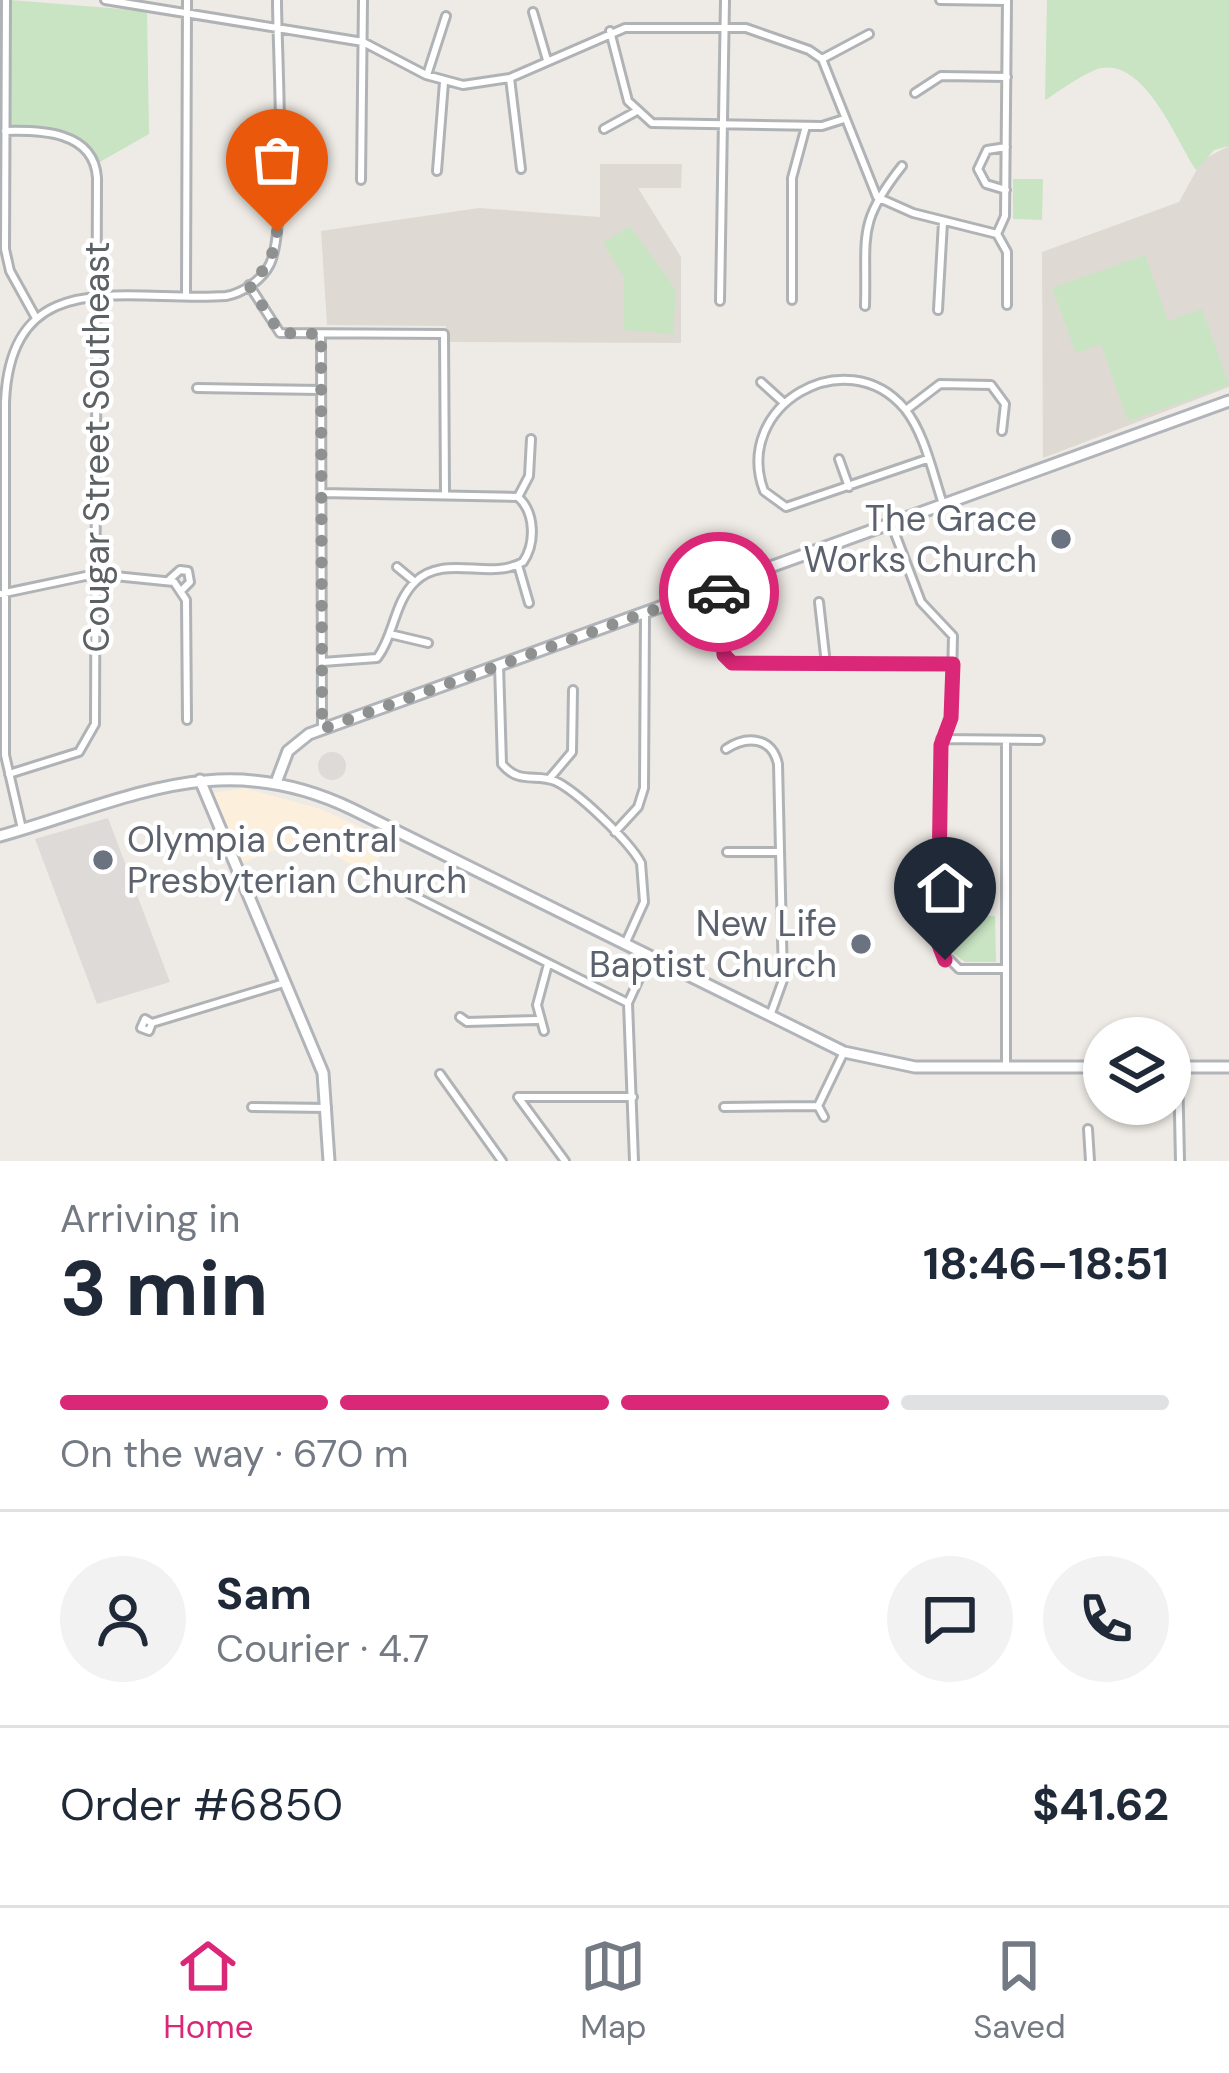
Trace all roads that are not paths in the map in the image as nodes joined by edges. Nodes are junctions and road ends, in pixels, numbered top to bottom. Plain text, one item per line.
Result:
1 (6, 0) edge
2 (105, 0) edge
3 (188, 0) edge
4 (277, 0) edge
5 (363, 0) edge
6 (724, 0) edge
7 (940, 0) edge
8 (1007, 1) edge
9 (187, 10) junction
10 (533, 12) dead end
11 (446, 16) dead end
12 (277, 26) junction
13 (724, 28) junction
14 (610, 31) junction
15 (869, 34) dead end
16 (363, 42) junction
17 (822, 59) junction
18 (547, 61) junction
19 (426, 76) junction
20 (1007, 77) junction
21 (510, 78) junction
22 (444, 82) junction
23 (916, 93) dead end
24 (634, 112) junction
25 (844, 119) junction
26 (724, 126) junction
27 (806, 126) junction
28 (604, 129) dead end
29 (5, 131) junction
30 (1006, 147) junction
31 (902, 166) dead end
32 (521, 170) dead end
33 (437, 171) dead end
34 (361, 180) dead end
35 (1006, 190) junction
36 (877, 197) junction
37 (943, 222) junction
38 (997, 233) junction
39 (5, 272) edge
40 (249, 285) junction
41 (95, 296) junction
42 (186, 297) junction
43 (792, 300) dead end
44 (720, 301) dead end
45 (1007, 305) dead end
46 (865, 306) dead end
47 (938, 310) dead end
48 (36, 318) junction
49 (321, 334) junction
50 (761, 382) dead end
51 (197, 388) dead end
52 (321, 390) junction
53 (1229, 401) edge
54 (783, 402) junction
55 (905, 410) junction
56 (1002, 430) dead end
57 (531, 439) dead end
58 (839, 459) dead end
59 (927, 459) junction
60 (849, 487) junction
61 (322, 493) junction
62 (445, 493) junction
63 (518, 496) junction
64 (943, 504) junction
65 (891, 523) junction
66 (518, 566) junction
67 (397, 567) dead end
68 (95, 574) junction
69 (170, 579) junction
70 (415, 582) junction
71 (717, 587) junction
72 (180, 588) junction
73 (3, 593) edge
74 (819, 602) dead end
75 (529, 603) dead end
76 (645, 613) junction
77 (390, 634) junction
78 (428, 644) dead end
79 (322, 662) junction
80 (826, 664) junction
81 (953, 664) junction
82 (499, 665) junction
83 (573, 690) dead end
84 (187, 720) dead end
85 (322, 729) junction
86 (941, 739) junction
87 (1006, 740) junction
88 (1040, 740) dead end
89 (726, 749) dead end
90 (8, 775) junction
91 (550, 778) junction
92 (200, 780) junction
93 (277, 780) junction
94 (22, 830) junction
95 (615, 832) junction
96 (0, 836) edge
97 (727, 852) dead end
98 (778, 852) junction
99 (410, 894) dead end
100 (625, 944) junction
101 (649, 957) junction
102 (548, 964) junction
103 (1004, 969) junction
104 (284, 983) junction
105 (628, 1003) junction
106 (770, 1016) junction
107 (460, 1017) dead end
108 (537, 1020) junction
109 (152, 1023) dead end
110 (544, 1031) dead end
111 (844, 1052) junction
112 (1083, 1066) edge
113 (1006, 1067) junction
114 (1191, 1067) edge
115 (1229, 1067) edge
116 (440, 1074) dead end
117 (633, 1097) junction
118 (818, 1106) junction
119 (253, 1107) dead end
120 (724, 1107) dead end
121 (328, 1108) junction
122 (824, 1117) dead end
123 (1178, 1125) edge
124 (1088, 1129) dead end
125 (329, 1161) edge
126 (502, 1161) edge
127 (566, 1161) edge
128 (634, 1161) edge
129 (1090, 1161) edge
130 (1180, 1161) edge

1 - 29 street
2 - 9 street
3 - 9 street
4 - 12 street
5 - 16 street
6 - 13 street
7 - 8 street
8 - 20 street
9 - 12 street
9 - 42 street
10 - 18 street
11 - 19 street
12 - 16 street
12 - 40 street
13 - 14 street
13 - 17 street
13 - 26 street
14 - 18 street
14 - 24 street
15 - 17 street
16 - 19 street
16 - 34 street
17 - 25 street
18 - 21 street
19 - 22 street
20 - 23 street
20 - 30 street
21 - 22 street
21 - 32 street
22 - 33 street
24 - 26 street
24 - 28 street
25 - 27 street
25 - 36 street
26 - 27 street
26 - 44 street
27 - 43 street
29 - 39 street
29 - 41 street, Cougar Street Southeast
30 - 35 street
30 - 35 street
31 - 36 street
35 - 38 street
36 - 37 street
36 - 46 street
37 - 38 street
37 - 47 street
38 - 45 street
39 - 48 street
40 - 42 street
40 - 49 street
41 - 42 street
41 - 48 street
41 - 68 street, Cougar Street Southeast
48 - 73 street
49 - 52 street
49 - 62 street
50 - 54 street
51 - 52 street
52 - 61 street
53 - 64 street
54 - 55 street
54 - 60 street
55 - 56 street
55 - 59 street
57 - 63 street
58 - 60 street
59 - 60 street
59 - 64 street
61 - 62 street
61 - 79 street
62 - 63 street
63 - 66 street
64 - 65 street
65 - 71 street
65 - 81 street
66 - 70 street
66 - 75 street
67 - 70 street
68 - 69 street
68 - 73 street
68 - 90 street, Cougar Street Southeast
69 - 72 street
69 - 72 street
70 - 77 street
71 - 76 street
71 - 80 street
72 - 84 street
73 - 90 street
74 - 80 street
76 - 82 street
76 - 95 street
77 - 78 street
77 - 79 street
79 - 85 street
80 - 81 street
81 - 86 street
82 - 85 street
82 - 91 street
83 - 91 street
85 - 93 street
86 - 87 street
86 - 103 street
87 - 88 street
87 - 103 street
89 - 98 street
90 - 94 street
91 - 95 street
92 - 93 street
92 - 94 street
92 - 104 street
93 - 100 street
94 - 96 street
95 - 100 street
97 - 98 street
98 - 106 street
99 - 102 street
100 - 101 street
101 - 105 street
101 - 106 street
102 - 105 street
102 - 108 street
103 - 113 street
104 - 109 street
104 - 121 street
105 - 117 street
106 - 111 street
107 - 108 street
108 - 110 street
111 - 113 street
111 - 118 street
112 - 113 street
114 - 115 street
116 - 126 street
117 - 127 street
117 - 128 street
118 - 120 street
118 - 122 street
119 - 121 street
121 - 125 street
123 - 130 street
124 - 129 street

